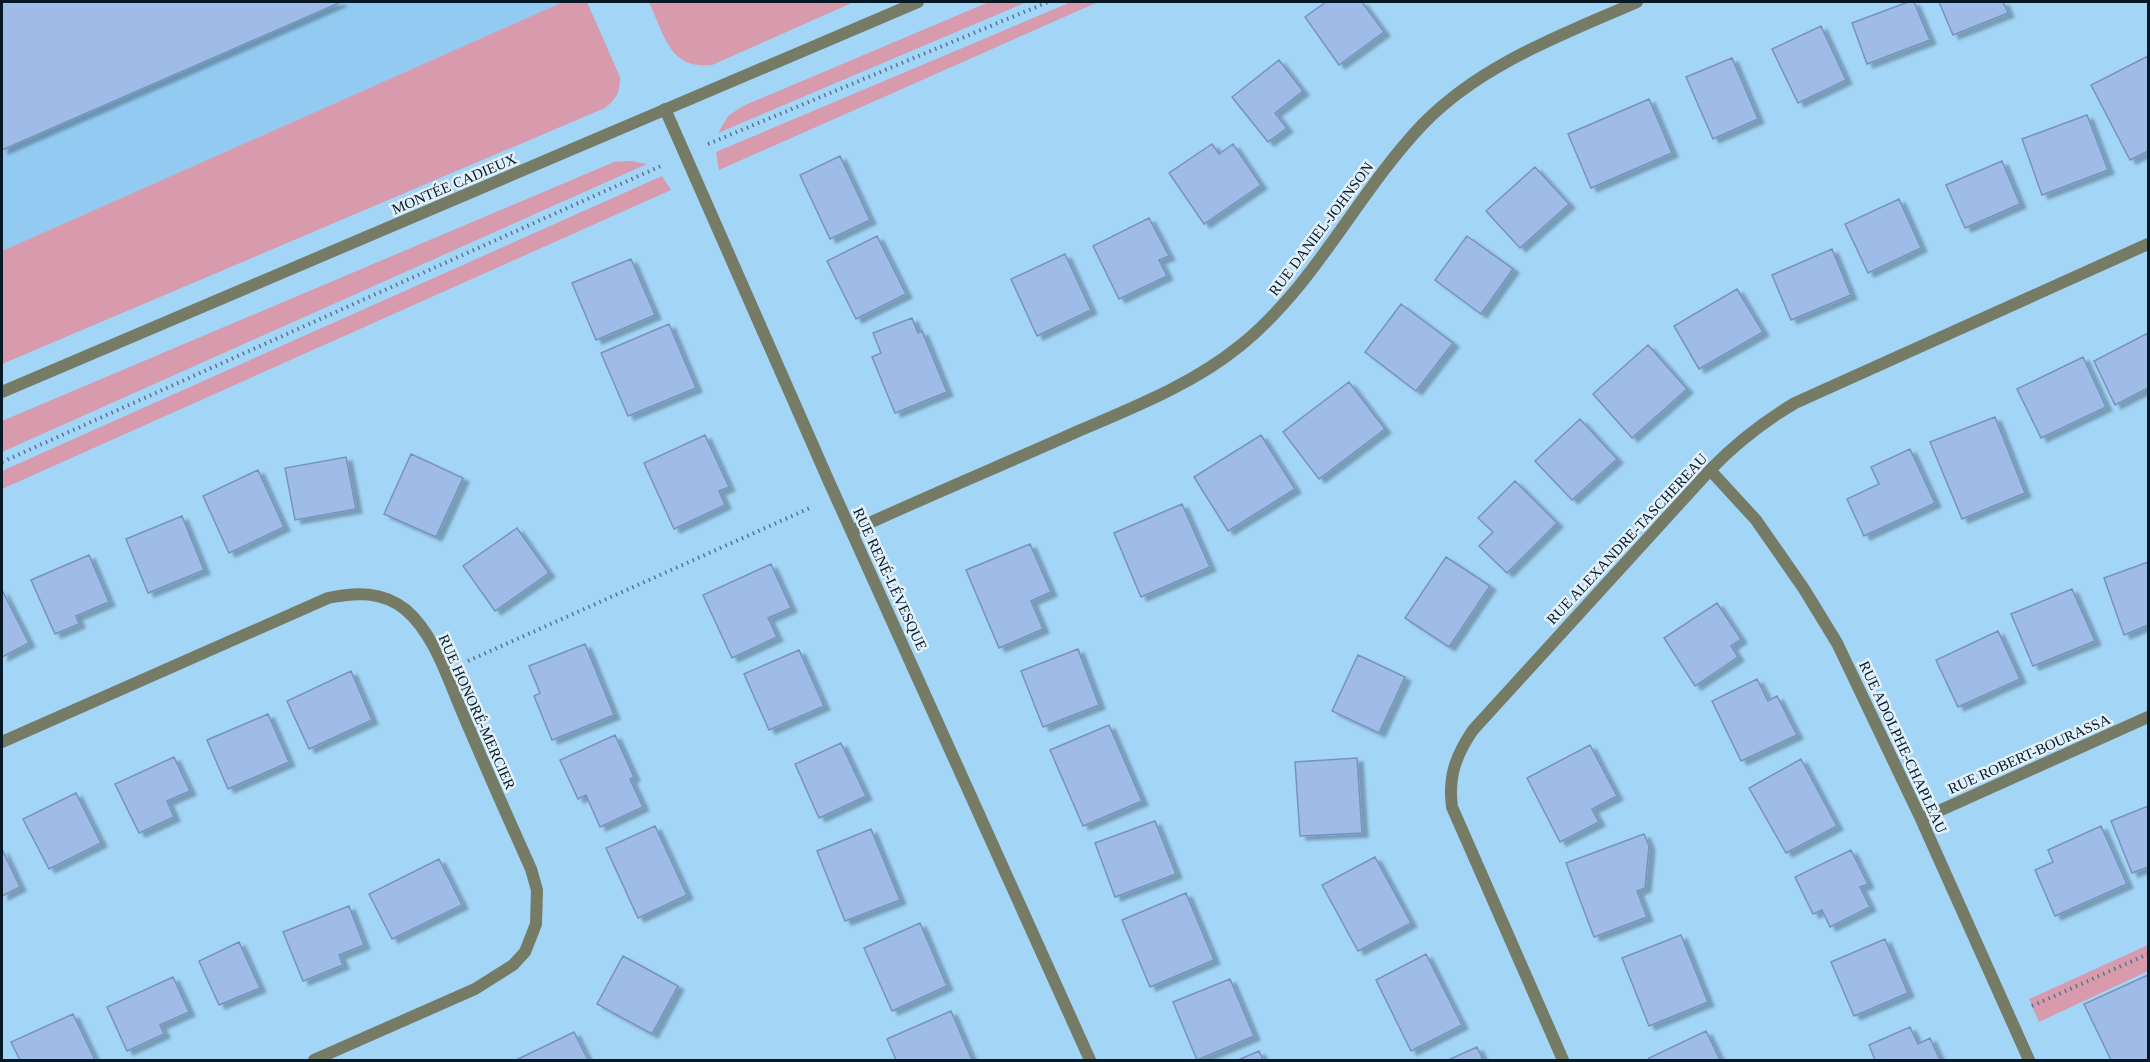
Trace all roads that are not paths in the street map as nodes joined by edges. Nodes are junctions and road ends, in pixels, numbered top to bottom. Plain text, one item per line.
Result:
1 (918, 2) edge
2 (1637, 2) edge
3 (665, 109) junction
4 (2148, 244) edge
5 (2, 392) edge
6 (1710, 470) junction
7 (852, 531) junction
8 (2148, 717) edge
9 (2, 742) edge
10 (1921, 819) junction
11 (314, 1060) edge
12 (1090, 1060) edge
13 (1563, 1060) edge
14 (2029, 1060) edge

1 - 3 street, MONTÉE CADIEUX
2 - 7 street, RUE DANIEL-JOHNSON
3 - 5 street, MONTÉE CADIEUX
3 - 7 street, RUE RENÉ-LÉVESQUE
4 - 6 street, RUE ALEXANDRE-TASCHEREAU
6 - 10 street, RUE ADOLPHE-CHAPLEAU
6 - 13 street, RUE ALEXANDRE-TASCHEREAU
7 - 12 street, RUE RENÉ-LÉVESQUE
8 - 10 street, RUE ROBERT-BOURASSA
9 - 11 street, RUE HONORÉ-MERCIER
10 - 14 street, RUE ADOLPHE-CHAPLEAU

